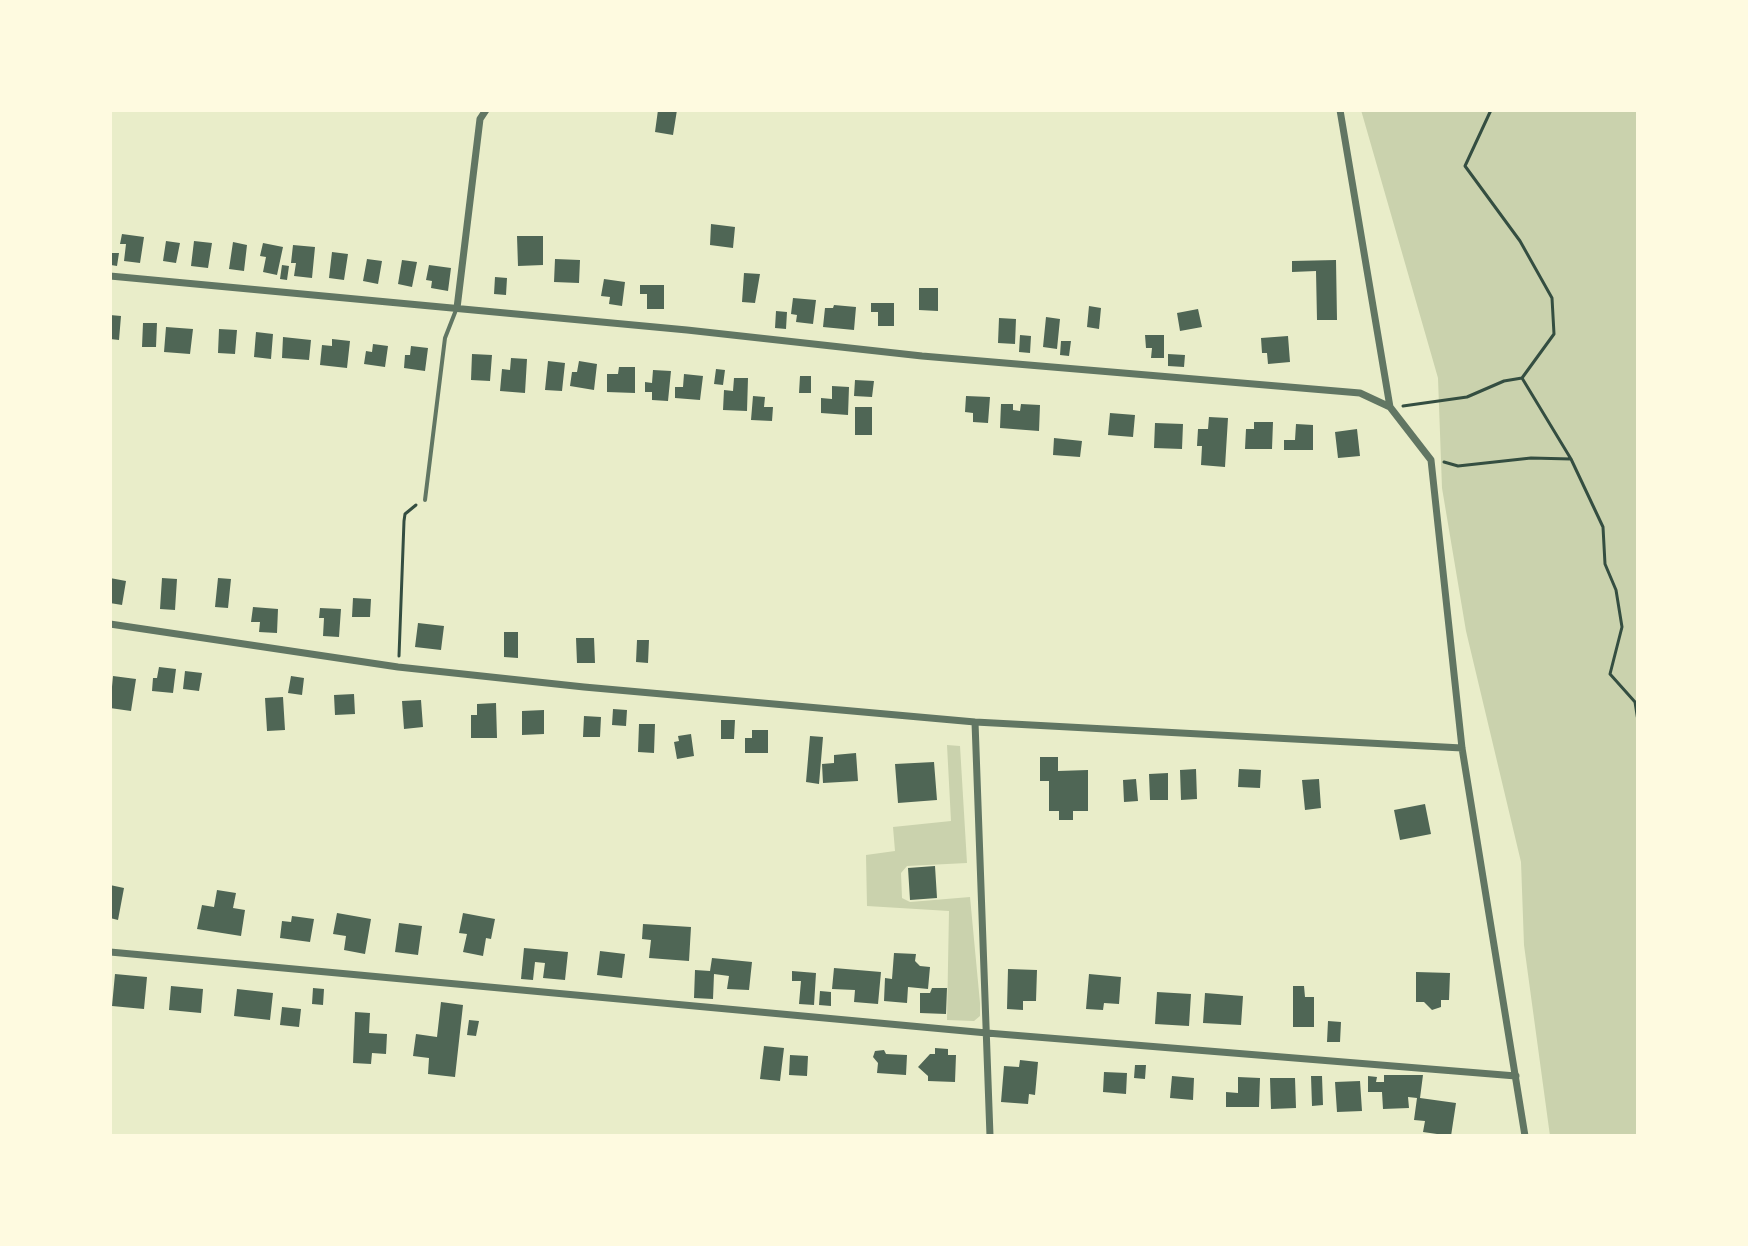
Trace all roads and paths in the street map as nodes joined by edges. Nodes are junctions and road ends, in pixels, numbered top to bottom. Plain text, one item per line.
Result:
1 (486, 110) edge
2 (1340, 110) edge
3 (1491, 110) edge
4 (110, 276) edge
5 (457, 308) junction
6 (1522, 378) junction
7 (1390, 407) junction
8 (1571, 459) junction
9 (1431, 460) junction
10 (425, 500) joint
11 (110, 624) edge
12 (398, 667) junction
13 (1638, 721) edge
14 (975, 722) junction
15 (1462, 748) junction
16 (110, 952) edge
17 (987, 1033) junction
18 (1516, 1076) junction
19 (990, 1136) edge
20 (1525, 1136) edge

1 - 5 street
2 - 7 street
3 - 6 path
4 - 5 street
5 - 7 street
5 - 10 lane
6 - 7 path
6 - 8 path
7 - 9 street
8 - 9 path
8 - 13 path
9 - 15 street
10 - 12 path
11 - 12 street
12 - 14 street
14 - 15 street
14 - 17 street
15 - 18 street
16 - 17 street
17 - 18 street
17 - 19 street
18 - 20 street

